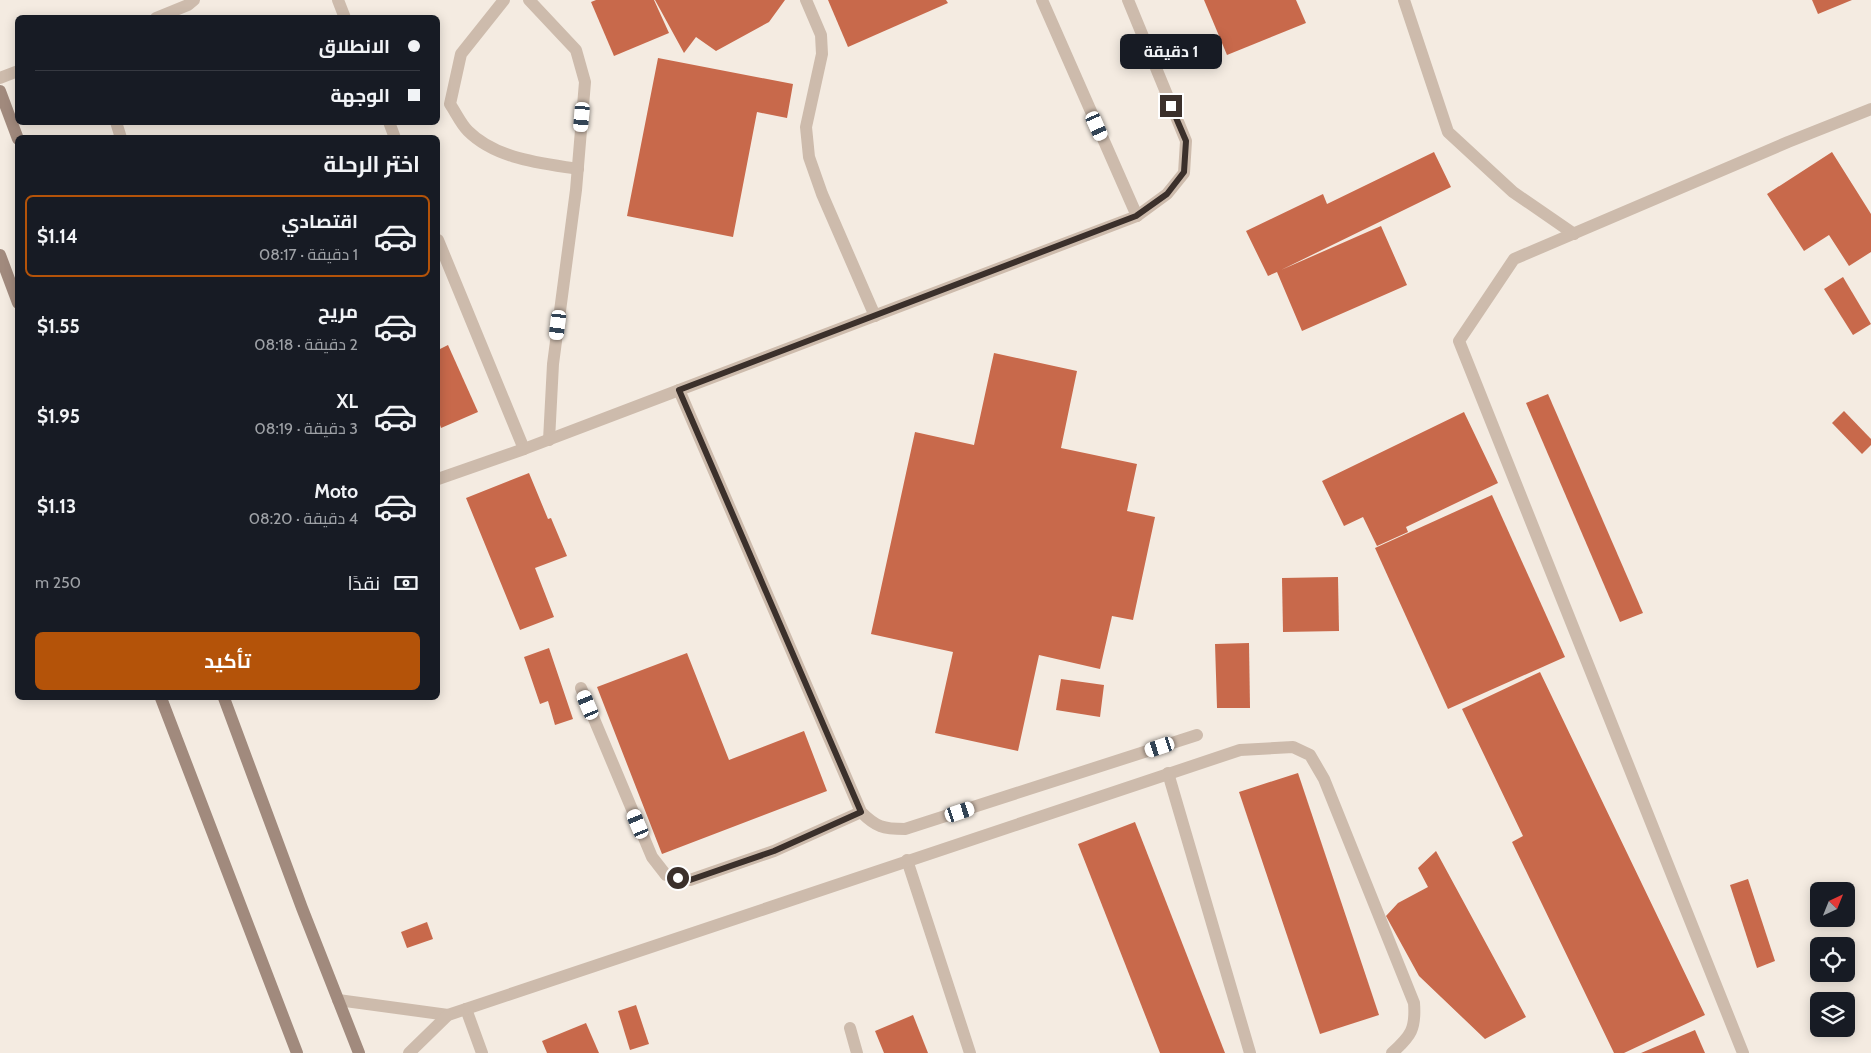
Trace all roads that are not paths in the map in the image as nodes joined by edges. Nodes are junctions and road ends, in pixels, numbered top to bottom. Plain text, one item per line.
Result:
1 (194, 0) edge
2 (338, 0) edge
3 (504, 0) edge
4 (529, 0) edge
5 (806, 0) edge
6 (1042, 0) edge
7 (1128, 0) edge
8 (1404, 0) edge
9 (163, 15) edge
10 (344, 15) edge
11 (15, 72) edge
12 (0, 78) edge
13 (0, 91) edge
14 (1871, 109) edge
15 (17, 135) edge
16 (578, 169) junction
17 (1136, 216) junction
18 (1574, 234) junction
19 (440, 245) edge
20 (0, 255) edge
21 (15, 295) edge
22 (874, 316) junction
23 (679, 390) junction
24 (549, 440) junction
25 (524, 449) junction
26 (440, 478) edge
27 (581, 688) dead end
28 (162, 700) edge
29 (225, 700) edge
30 (1197, 735) dead end
31 (1168, 773) junction
32 (861, 812) junction
33 (907, 860) junction
34 (338, 1000) junction
35 (466, 1009) junction
36 (448, 1015) junction
37 (850, 1028) dead end
38 (297, 1053) edge
39 (359, 1053) edge
40 (409, 1053) edge
41 (482, 1053) edge
42 (857, 1053) edge
43 (970, 1053) edge
44 (1250, 1053) edge
45 (1392, 1053) edge
46 (1743, 1053) edge

1 - 9 lane
2 - 10 lane
3 - 16 lane
4 - 16 lane
5 - 22 lane
6 - 17 lane
7 - 17 lane
8 - 18 lane
11 - 12 lane
13 - 15 main road
14 - 18 lane
16 - 24 lane
17 - 22 lane
18 - 46 lane
19 - 25 lane
20 - 21 main road
22 - 23 lane
23 - 24 lane
23 - 32 lane
24 - 25 lane
25 - 26 lane
27 - 32 lane
28 - 38 main road
29 - 34 main road
30 - 32 lane
31 - 33 lane
31 - 44 lane
31 - 45 lane
33 - 35 lane
33 - 43 lane
34 - 36 lane
34 - 39 main road
35 - 36 lane
35 - 41 lane
36 - 40 lane
37 - 42 lane

